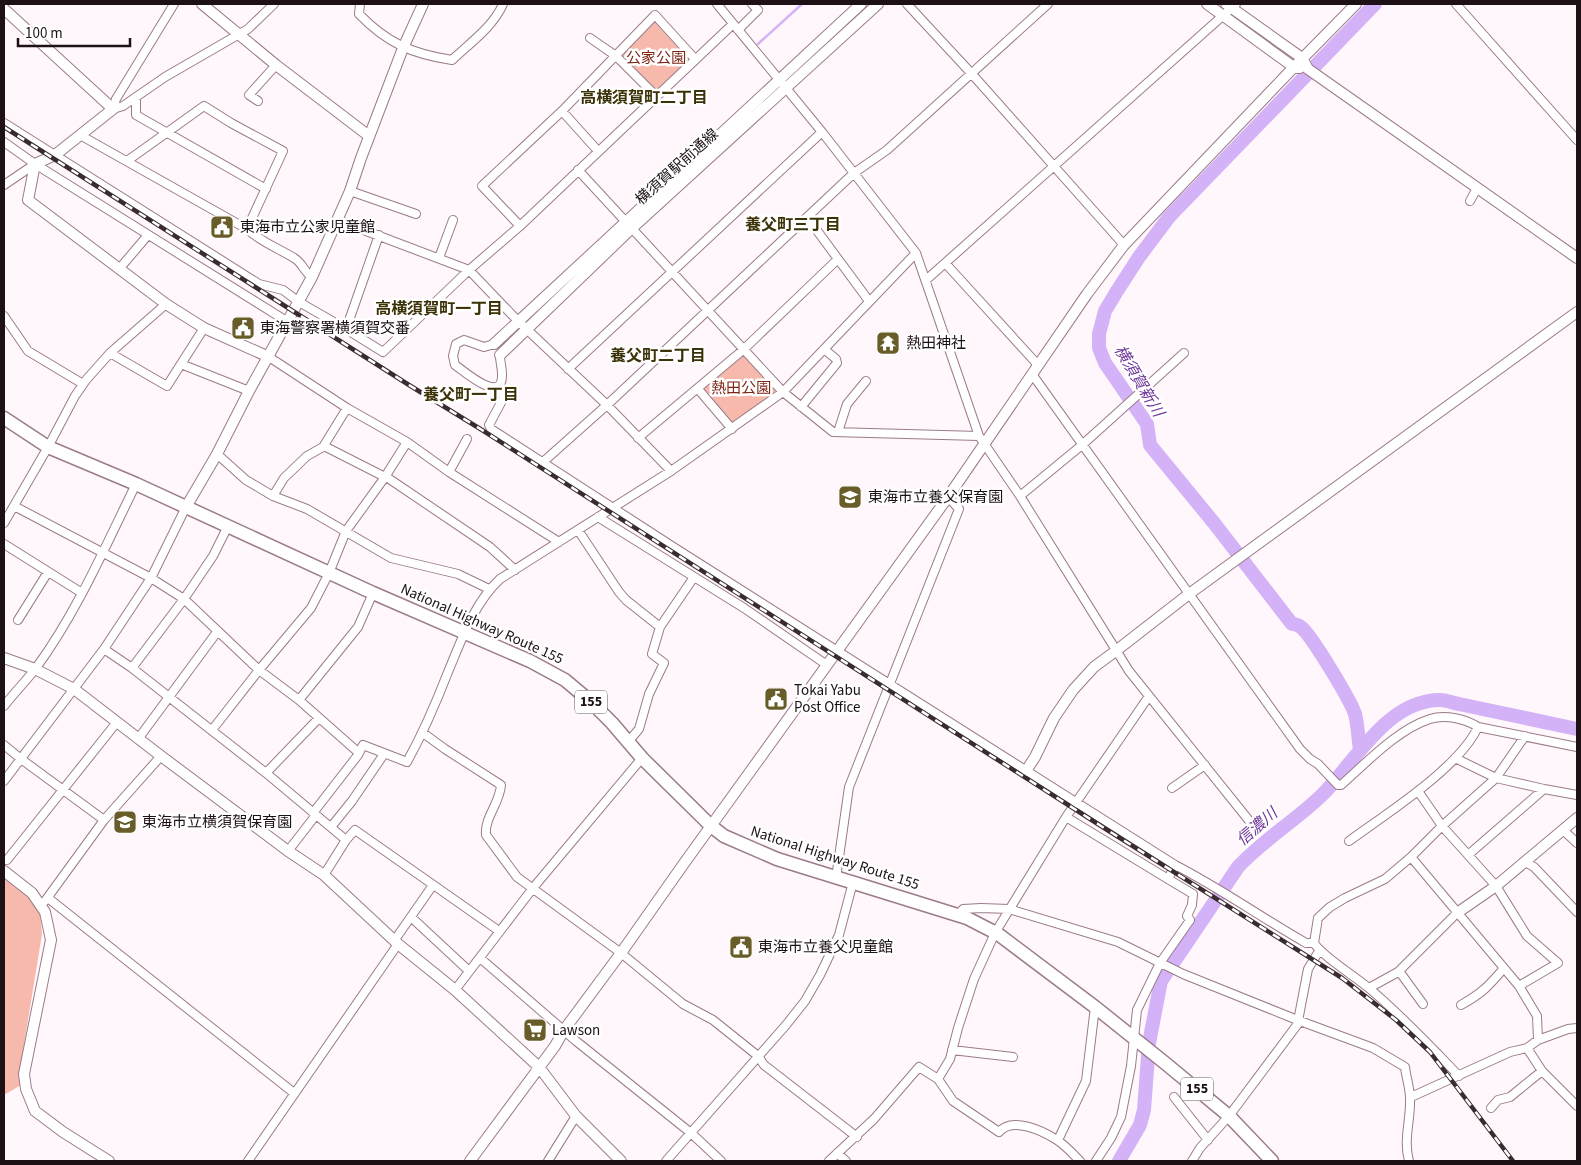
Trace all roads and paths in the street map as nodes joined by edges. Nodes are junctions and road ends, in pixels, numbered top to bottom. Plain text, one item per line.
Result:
1 (174, 4) edge
2 (202, 4) edge
3 (274, 4) edge
4 (360, 4) edge
5 (423, 4) edge
6 (504, 4) edge
7 (717, 4) edge
8 (752, 4) edge
9 (860, 4) edge
10 (878, 4) edge
11 (907, 4) edge
12 (1048, 4) edge
13 (1207, 4) edge
14 (1356, 4) edge
15 (1456, 4) edge
16 (1231, 5) edge
17 (4, 9) edge
18 (1223, 16) junction
19 (735, 27) junction
20 (239, 34) junction
21 (590, 38) dead end
22 (403, 48) junction
23 (616, 56) junction
24 (1302, 58) junction
25 (695, 59) junction
26 (276, 65) junction
27 (1294, 67) junction
28 (1312, 72) junction
29 (971, 73) junction
30 (779, 79) junction
31 (787, 88) junction
32 (656, 96) junction
33 (136, 97) junction
34 (258, 101) dead end
35 (113, 109) junction
36 (562, 111) junction
37 (4, 123) edge
38 (822, 132) junction
39 (166, 133) junction
40 (80, 135) junction
41 (369, 136) junction
42 (1577, 140) edge
43 (4, 142) edge
44 (598, 151) junction
45 (55, 156) junction
46 (127, 161) junction
47 (35, 164) junction
48 (1054, 167) junction
49 (578, 170) junction
50 (854, 173) junction
51 (4, 185) edge
52 (1477, 188) junction
53 (266, 189) junction
54 (350, 191) junction
55 (1470, 201) dead end
56 (416, 214) dead end
57 (807, 217) junction
58 (337, 220) junction
59 (453, 220) dead end
60 (628, 225) junction
61 (520, 226) junction
62 (247, 229) junction
63 (148, 234) junction
64 (379, 235) junction
65 (1124, 245) junction
66 (916, 252) junction
67 (439, 258) junction
68 (1577, 258) edge
69 (838, 259) junction
70 (946, 264) junction
71 (120, 268) junction
72 (469, 270) junction
73 (672, 272) junction
74 (312, 278) junction
75 (926, 280) junction
76 (869, 301) junction
77 (299, 302) junction
78 (166, 304) junction
79 (708, 310) junction
80 (1577, 312) edge
81 (4, 316) edge
82 (518, 321) junction
83 (288, 322) junction
84 (204, 328) junction
85 (527, 328) junction
86 (346, 329) junction
87 (494, 344) joint
88 (824, 349) junction
89 (743, 350) junction
90 (110, 353) junction
91 (1184, 353) dead end
92 (500, 355) joint
93 (269, 356) junction
94 (181, 364) junction
95 (568, 369) junction
96 (1035, 369) junction
97 (866, 381) dead end
98 (83, 384) junction
99 (496, 387) junction
100 (698, 389) junction
101 (249, 391) junction
102 (783, 392) junction
103 (607, 405) junction
104 (801, 407) junction
105 (347, 408) junction
106 (4, 418) edge
107 (732, 429) junction
108 (838, 432) junction
109 (978, 436) junction
110 (638, 438) junction
111 (467, 439) dead end
112 (406, 442) junction
113 (1082, 445) junction
114 (324, 446) junction
115 (984, 446) junction
116 (48, 447) junction
117 (217, 454) junction
118 (543, 462) junction
119 (671, 471) junction
120 (449, 472) junction
121 (385, 477) junction
122 (136, 484) junction
123 (273, 496) junction
124 (1020, 496) junction
125 (948, 497) junction
126 (14, 506) junction
127 (186, 507) junction
128 (614, 508) junction
129 (598, 517) junction
130 (4, 523) edge
131 (228, 526) junction
132 (578, 530) junction
133 (346, 531) junction
134 (559, 542) junction
135 (4, 544) edge
136 (102, 553) junction
137 (515, 570) junction
138 (48, 572) junction
139 (329, 573) junction
140 (694, 577) junction
141 (151, 578) junction
142 (489, 589) junction
143 (82, 593) junction
144 (373, 593) junction
145 (1189, 594) junction
146 (184, 599) junction
147 (18, 620) dead end
148 (660, 626) junction
149 (217, 632) junction
150 (464, 632) junction
151 (104, 649) junction
152 (837, 650) junction
153 (1118, 650) junction
154 (4, 658) edge
155 (827, 665) junction
156 (132, 668) junction
157 (35, 669) junction
158 (259, 670) junction
159 (890, 683) junction
160 (74, 689) junction
161 (1149, 696) junction
162 (168, 697) junction
163 (299, 700) junction
164 (4, 706) edge
165 (319, 718) junction
166 (117, 722) junction
167 (1478, 727) junction
168 (212, 730) junction
169 (423, 733) junction
170 (1525, 736) junction
171 (138, 739) junction
172 (628, 742) junction
173 (4, 745) edge
174 (1577, 747) edge
175 (359, 753) junction
176 (384, 754) junction
177 (161, 756) junction
178 (642, 758) junction
179 (1455, 758) junction
180 (21, 760) junction
181 (1205, 765) junction
182 (1026, 770) junction
183 (266, 773) junction
184 (1496, 778) junction
185 (4, 781) edge
186 (1172, 788) dead end
187 (62, 790) junction
188 (1544, 790) junction
189 (1418, 791) junction
190 (1577, 795) edge
191 (1076, 803) junction
192 (315, 814) junction
193 (1066, 817) junction
194 (1577, 818) edge
195 (104, 820) junction
196 (711, 826) junction
197 (1442, 826) junction
198 (331, 827) junction
199 (1254, 828) dead end
200 (1563, 830) junction
201 (346, 840) junction
202 (1349, 841) dead end
203 (1577, 843) edge
204 (288, 851) junction
205 (1468, 855) junction
206 (1410, 857) junction
207 (7, 860) dead end
208 (1525, 862) junction
209 (1175, 864) junction
210 (4, 871) edge
211 (324, 875) junction
212 (836, 878) junction
213 (1168, 879) junction
214 (853, 882) junction
215 (433, 885) junction
216 (1496, 886) junction
217 (532, 888) junction
218 (44, 901) junction
219 (1009, 909) junction
220 (1577, 912) edge
221 (1457, 913) junction
222 (958, 915) junction
223 (411, 917) junction
224 (499, 931) junction
225 (995, 933) junction
226 (396, 942) junction
227 (1314, 943) junction
228 (1319, 952) junction
229 (621, 953) junction
230 (480, 958) junction
231 (1162, 964) junction
232 (1504, 968) junction
233 (469, 971) junction
234 (1399, 971) junction
235 (1519, 986) junction
236 (1369, 988) junction
237 (455, 990) junction
238 (1423, 1004) dead end
239 (1095, 1006) junction
240 (1461, 1006) dead end
241 (1299, 1021) junction
242 (1577, 1028) edge
243 (564, 1030) junction
244 (1135, 1039) junction
245 (1538, 1040) junction
246 (1527, 1048) junction
247 (952, 1050) junction
248 (758, 1056) junction
249 (1013, 1057) dead end
250 (539, 1067) junction
251 (1542, 1071) junction
252 (1459, 1076) junction
253 (938, 1079) junction
254 (294, 1093) junction
255 (1174, 1097) dead end
256 (1410, 1097) junction
257 (1577, 1106) edge
258 (1491, 1108) dead end
259 (576, 1116) junction
260 (1230, 1116) junction
261 (691, 1133) junction
262 (857, 1137) junction
263 (1058, 1140) junction
264 (1208, 1140) junction
265 (837, 1154) junction
266 (109, 1161) edge
267 (248, 1161) edge
268 (470, 1161) edge
269 (548, 1161) edge
270 (622, 1161) edge
271 (666, 1161) edge
272 (721, 1161) edge
273 (829, 1161) edge
274 (846, 1161) edge
275 (1080, 1161) edge
276 (1096, 1161) edge
277 (1192, 1161) edge
278 (1272, 1161) edge
279 (1409, 1161) edge

1 - 35 street
2 - 20 street
3 - 20 street
4 - 22 street
5 - 22 street
6 - 22 street
7 - 19 street
8 - 19 street
9 - 30 street, 横須賀駅前通線
10 - 31 street, 横須賀駅前通線
11 - 29 street
12 - 29 street
13 - 18 street
14 - 24 street
15 - 42 street
16 - 18 street
16 - 24 street
17 - 35 street
18 - 27 street
18 - 48 street
19 - 25 street
19 - 30 street
20 - 26 street
20 - 33 street
21 - 23 street
22 - 41 street
23 - 25 street
23 - 32 street
23 - 36 street
24 - 27 street
24 - 28 street
25 - 32 street
26 - 34 street
26 - 41 street
27 - 28 street
27 - 65 street
28 - 52 street
29 - 48 street
29 - 50 street
30 - 31 street
30 - 60 street, 横須賀駅前通線
31 - 38 street
31 - 60 street, 横須賀駅前通線
32 - 44 street
33 - 35 street
33 - 39 street
35 - 40 street
36 - 44 street
36 - 61 street
37 - 45 street
38 - 50 street
38 - 73 street
39 - 46 street
39 - 53 street
39 - 53 street
40 - 45 street
40 - 46 street
41 - 54 street
43 - 47 street
44 - 49 street
45 - 47 street
45 - 77 street
46 - 62 street
47 - 51 street
47 - 63 street
47 - 71 street
48 - 65 street
48 - 70 street
49 - 60 street
49 - 61 street
50 - 57 street
50 - 66 street
52 - 55 street
52 - 68 street
53 - 62 street
54 - 56 street
54 - 58 street
57 - 69 street
57 - 79 street
58 - 64 street
58 - 74 street
59 - 67 street
60 - 73 street
60 - 82 street, 横須賀駅前通線
60 - 85 street, 横須賀駅前通線
61 - 72 street
62 - 74 street
63 - 71 street
63 - 83 street
64 - 67 street
64 - 86 street
65 - 96 street
66 - 75 street
66 - 76 street
67 - 72 street
69 - 76 street
69 - 89 street
70 - 75 street
70 - 96 street
71 - 78 street
72 - 82 street
72 - 86 street
73 - 79 street
73 - 95 street
74 - 77 street
75 - 109 street
76 - 88 street
77 - 83 street
77 - 86 street
78 - 84 street
78 - 90 street
79 - 89 street
79 - 103 street
80 - 145 street
81 - 98 street
82 - 85 street
82 - 87 street, 横須賀駅前通線
83 - 93 street
84 - 93 street
84 - 94 street
85 - 92 street, 横須賀駅前通線
85 - 95 street
87 - 99 street
88 - 102 street
88 - 104 street
89 - 100 street
89 - 102 street
90 - 94 street
90 - 98 street
91 - 113 street
92 - 99 street
93 - 101 street
93 - 105 street
94 - 101 street
95 - 103 street
96 - 113 street
96 - 115 street
97 - 108 street
98 - 116 street
99 - 118 street
100 - 107 street
100 - 110 street
101 - 117 street
102 - 104 street
102 - 107 street
103 - 110 street
103 - 118 street
104 - 108 street
105 - 112 street
105 - 114 street
106 - 116 highway, National Highway Route 155 / 155
107 - 119 street
108 - 109 street
109 - 115 street
110 - 119 street
111 - 120 street
112 - 120 street
112 - 121 street
113 - 124 street
113 - 145 street
114 - 121 street
114 - 123 street
115 - 124 street
115 - 125 street
116 - 122 highway, National Highway Route 155 / 155
116 - 126 street
117 - 123 street
117 - 127 street
118 - 128 street
119 - 128 street
120 - 134 street
121 - 133 street
121 - 137 street
122 - 127 highway, National Highway Route 155 / 155
122 - 136 street
123 - 133 street
124 - 153 street
125 - 152 street
125 - 159 street
126 - 130 street
126 - 136 street
127 - 131 highway, National Highway Route 155 / 155
127 - 141 street
128 - 129 street
128 - 152 street
129 - 132 street
129 - 140 street
131 - 139 highway, National Highway Route 155 / 155
131 - 146 street
132 - 134 street
132 - 148 street
133 - 139 street
133 - 142 street
134 - 137 street
135 - 138 street
136 - 141 street
136 - 143 street
137 - 142 street
138 - 143 street
138 - 147 street
139 - 144 highway, National Highway Route 155 / 155
139 - 158 street
140 - 148 street
140 - 155 street
141 - 146 street
141 - 151 street
142 - 150 street
143 - 157 street
144 - 150 highway, National Highway Route 155 / 155
144 - 163 street
145 - 153 street
145 - 167 street
146 - 149 street
146 - 156 street
148 - 172 street
149 - 158 street
149 - 162 street
150 - 169 street
150 - 172 highway, National Highway Route 155 / 155
151 - 156 street
151 - 160 street
152 - 155 street
152 - 159 street
153 - 161 street
153 - 182 street
154 - 157 street
155 - 196 street
156 - 162 street
157 - 160 street
157 - 164 street
158 - 163 street
158 - 168 street
159 - 182 street
159 - 212 street
160 - 166 street
160 - 180 street
161 - 181 street
161 - 191 street
162 - 168 street
162 - 171 street
163 - 165 street
165 - 175 street
165 - 183 street
166 - 171 street
166 - 187 street
167 - 170 street
167 - 179 street
168 - 183 street
169 - 176 street
169 - 217 street
170 - 174 street
170 - 184 street
171 - 177 street
172 - 178 highway, National Highway Route 155 / 155
173 - 180 street
175 - 176 street
175 - 192 street
176 - 198 street
177 - 195 street
177 - 204 street
178 - 196 highway, National Highway Route 155 / 155
178 - 217 street
179 - 184 street
179 - 189 street
180 - 185 street
180 - 187 street
181 - 186 street
181 - 199 street
182 - 191 street
183 - 192 street
184 - 188 street
184 - 197 street
187 - 195 street
187 - 207 street
188 - 190 street
188 - 205 street
189 - 197 street
189 - 202 street
191 - 193 street
191 - 209 street
192 - 198 street
192 - 204 street
193 - 213 street
193 - 219 street
194 - 200 street
195 - 218 street
196 - 212 highway, National Highway Route 155 / 155
196 - 229 street
197 - 205 street
197 - 206 street
198 - 201 street
200 - 203 street
200 - 208 street
201 - 211 street
201 - 215 street
204 - 211 street
205 - 216 street
206 - 221 street
206 - 227 street
208 - 216 street
208 - 220 street
209 - 213 street
209 - 227 street
210 - 218 street
211 - 226 street
212 - 214 highway, National Highway Route 155 / 155
213 - 231 street
214 - 222 highway, National Highway Route 155 / 155
214 - 248 street
215 - 223 street
215 - 224 street
216 - 221 street
216 - 235 street
217 - 224 street
217 - 229 street
218 - 254 street
218 - 266 street
219 - 222 street
219 - 225 street
219 - 231 street
221 - 232 street
221 - 234 street
222 - 225 highway, National Highway Route 155 / 155
223 - 226 street
223 - 233 street
224 - 230 street
225 - 239 highway, National Highway Route 155 / 155
225 - 247 street
226 - 237 street
226 - 254 street
227 - 228 street
228 - 236 street
228 - 241 street
229 - 243 street
229 - 248 street
230 - 233 street
230 - 243 street
231 - 241 street
231 - 244 street
232 - 235 street
232 - 240 street
233 - 237 street
234 - 236 street
234 - 238 street
235 - 245 street
236 - 252 street
237 - 250 street
239 - 244 highway, National Highway Route 155 / 155
239 - 263 street
241 - 256 street
241 - 260 street
242 - 245 street
243 - 250 street
243 - 261 street
244 - 260 highway, National Highway Route 155 / 155
244 - 276 street
245 - 246 street
246 - 251 street
246 - 252 street
247 - 249 street
247 - 253 street
248 - 261 street
248 - 262 street
250 - 259 street
250 - 268 street
251 - 257 street
251 - 258 street
252 - 256 street
253 - 262 street
253 - 263 street
254 - 267 street
255 - 264 street
256 - 279 street
259 - 269 street
259 - 270 street
260 - 264 street
260 - 278 highway, National Highway Route 155 / 155
261 - 271 street
261 - 272 street
262 - 265 street
263 - 275 street
264 - 277 street
265 - 273 street
265 - 274 street

